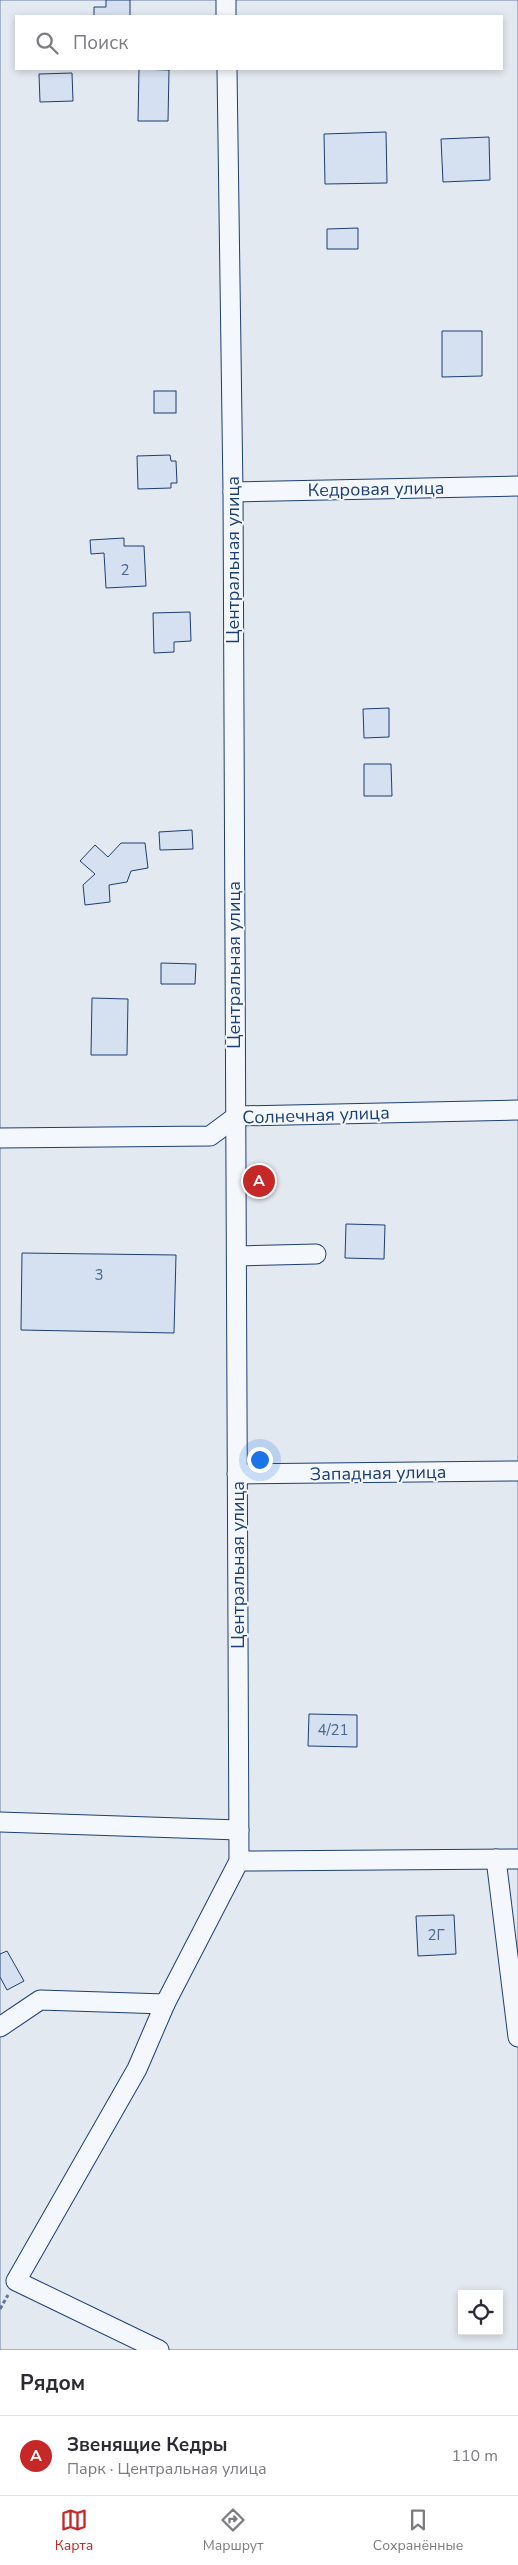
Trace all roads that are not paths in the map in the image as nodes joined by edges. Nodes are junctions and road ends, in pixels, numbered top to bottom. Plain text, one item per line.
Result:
1 (226, 0) edge
2 (226, 15) edge
3 (227, 70) edge
4 (518, 486) edge
5 (233, 492) junction
6 (518, 1110) edge
7 (236, 1116) junction
8 (0, 1138) edge
9 (316, 1254) dead end
10 (238, 1256) junction
11 (518, 1472) edge
12 (237, 1474) junction
13 (0, 1822) edge
14 (239, 1830) junction
15 (496, 1859) junction
16 (518, 1859) edge
17 (239, 1861) junction
18 (164, 2004) junction
19 (0, 2027) edge
20 (518, 2037) edge
21 (159, 2350) edge

1 - 2 street
3 - 5 street, Центральная улица
4 - 5 street, Кедровая улица
5 - 7 street, Центральная улица
6 - 7 street, Солнечная улица
7 - 8 street, Солнечная улица
7 - 10 street, Центральная улица
9 - 10 street
10 - 12 street, Центральная улица
11 - 12 street, Западная улица
12 - 14 street, Центральная улица
13 - 14 street
14 - 17 street, Центральная улица
15 - 16 street
15 - 17 street
15 - 20 street
17 - 18 street
18 - 19 street
18 - 21 street

